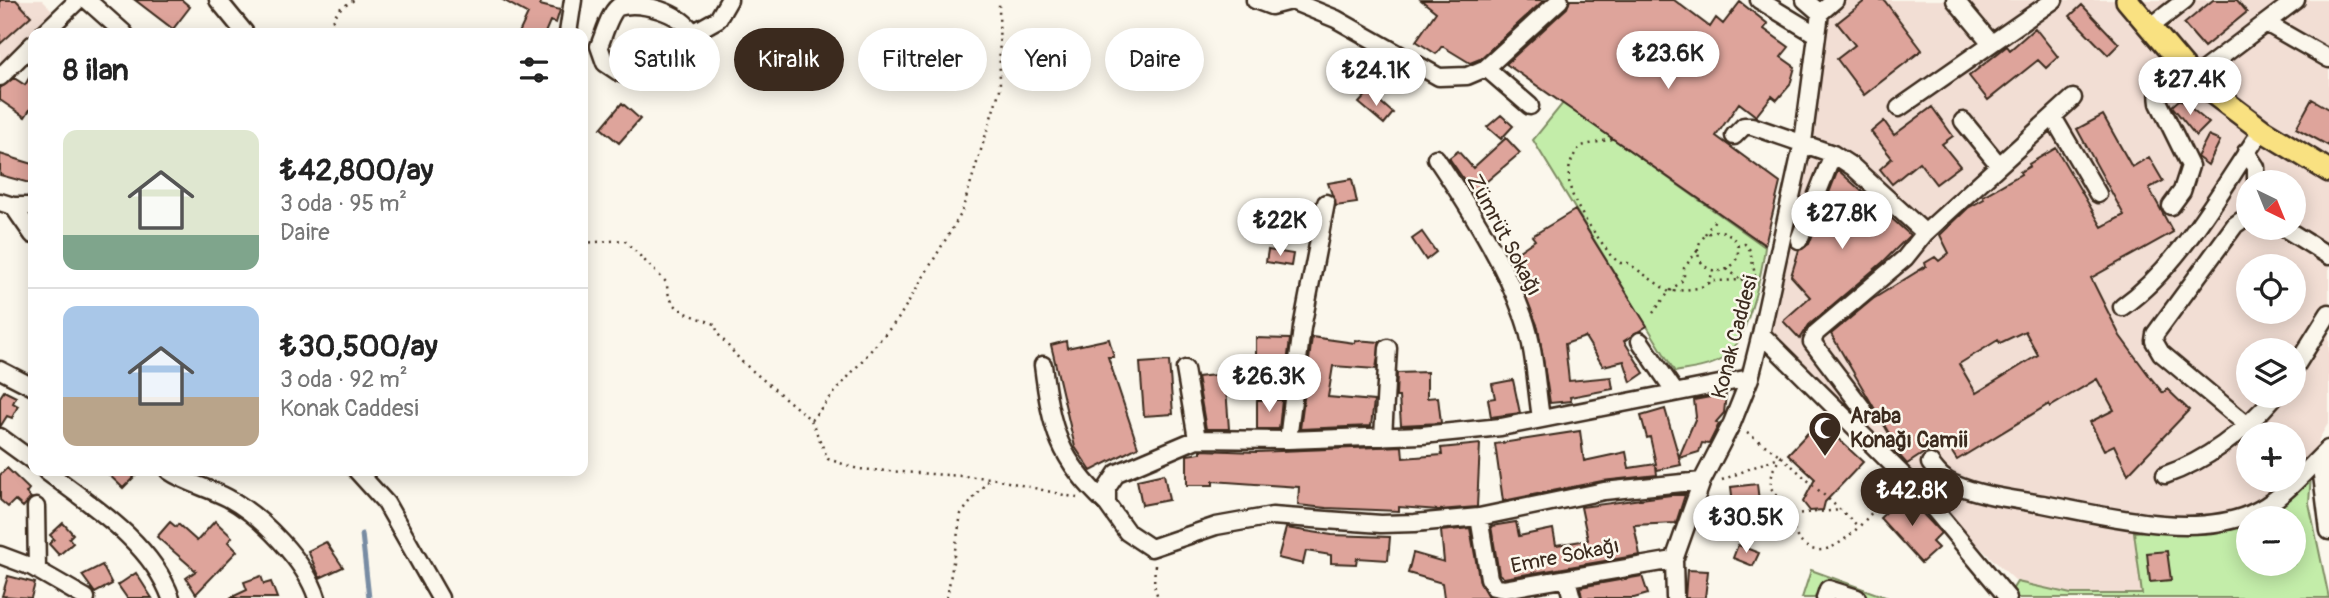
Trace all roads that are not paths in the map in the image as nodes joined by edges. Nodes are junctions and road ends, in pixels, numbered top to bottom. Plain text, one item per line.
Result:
1 (78, 0) edge
2 (87, 0) edge
3 (218, 0) edge
4 (573, 0) edge
5 (729, 0) edge
6 (1255, 0) edge
7 (1560, 0) edge
8 (1759, 0) edge
9 (1805, 0) edge
10 (1835, 0) edge
11 (1955, 0) edge
12 (2054, 0) edge
13 (2127, 0) edge
14 (2185, 0) edge
15 (2296, 0) edge
16 (1293, 1) edge
17 (1820, 13) junction
18 (2266, 23) junction
19 (49, 28) edge
20 (118, 28) edge
21 (241, 28) edge
22 (569, 28) edge
23 (706, 28) edge
24 (2149, 28) junction
25 (693, 33) joint
26 (1817, 35) junction
27 (1991, 43) junction
28 (28, 49) edge
29 (2176, 59) junction
30 (2329, 59) edge
31 (1486, 68) junction
32 (0, 77) edge
33 (2193, 78) junction
34 (2073, 98) dead end
35 (1530, 106) dead end
36 (1899, 108) dead end
37 (2053, 117) junction
38 (1963, 121) dead end
39 (2262, 130) junction
40 (1734, 136) dead end
41 (1803, 142) junction
42 (2246, 152) junction
43 (1833, 154) junction
44 (1436, 158) dead end
45 (1999, 165) junction
46 (2256, 170) edge
47 (2329, 171) edge
48 (2098, 194) dead end
49 (1326, 203) dead end
50 (6, 204) edge
51 (28, 206) edge
52 (2171, 206) dead end
53 (2236, 224) edge
54 (28, 229) edge
55 (1925, 233) junction
56 (1798, 240) dead end
57 (2303, 240) edge
58 (2329, 256) edge
59 (2122, 307) dead end
60 (2329, 313) edge
61 (1761, 334) junction
62 (1640, 341) dead end
63 (1388, 348) dead end
64 (2306, 350) edge
65 (1043, 365) dead end
66 (1185, 369) dead end
67 (0, 370) edge
68 (1749, 378) junction
69 (28, 384) edge
70 (1675, 392) junction
71 (1863, 408) dead end
72 (2262, 408) edge
73 (1541, 418) junction
74 (2244, 422) edge
75 (2248, 422) edge
76 (2236, 434) edge
77 (1383, 437) junction
78 (0, 438) edge
79 (1197, 439) junction
80 (1288, 440) junction
81 (2328, 448) edge
82 (28, 458) edge
83 (1930, 463) dead end
84 (2165, 475) dead end
85 (52, 476) edge
86 (180, 476) edge
87 (362, 476) edge
88 (1702, 481) junction
89 (1107, 505) junction
90 (36, 507) dead end
91 (1479, 517) junction
92 (2329, 531) edge
93 (0, 555) edge
94 (1674, 560) junction
95 (37, 570) junction
96 (1567, 580) junction
97 (86, 598) edge
98 (171, 598) edge
99 (317, 598) edge
100 (440, 598) edge
101 (1572, 598) edge
102 (1675, 598) edge
103 (1825, 598) edge
104 (1857, 598) edge
105 (2008, 598) edge

1 - 19 street
2 - 20 street
3 - 21 street
4 - 22 street
5 - 23 street
6 - 16 street
7 - 31 street
8 - 26 street
9 - 17 street
10 - 17 street
11 - 27 street
12 - 27 street
13 - 24 main road
14 - 24 street
15 - 18 street
16 - 31 street
17 - 26 street, Konak Caddesi
18 - 30 street
18 - 33 street
24 - 29 main road
25 - 25 street
26 - 41 street, Konak Caddesi
27 - 36 street
28 - 32 street
29 - 33 main road
29 - 52 street
31 - 35 street
33 - 39 main road
34 - 37 street
37 - 45 street
37 - 48 street
38 - 45 street
39 - 42 street
39 - 47 main road
40 - 41 street
41 - 43 street
41 - 61 street, Konak Caddesi
42 - 46 street
42 - 59 street
43 - 55 street
43 - 56 street
44 - 73 street, Zümrüt Sokağı
45 - 55 street
49 - 80 street
50 - 51 street
50 - 54 street
53 - 74 street
55 - 71 street
57 - 58 street
60 - 64 street
61 - 68 street, Konak Caddesi
61 - 105 street
62 - 70 street
63 - 77 street
65 - 89 street
66 - 79 street
67 - 69 street
68 - 70 street
68 - 88 street, Konak Caddesi
70 - 73 street
72 - 75 street
73 - 77 street
76 - 84 street
77 - 80 street
78 - 82 street
79 - 80 street
79 - 89 street
81 - 83 street
81 - 92 street
85 - 98 street
86 - 99 street
87 - 100 street
88 - 91 street
88 - 94 street, Konak Caddesi
89 - 91 street
90 - 95 street
91 - 96 street, Emre Sokağı
93 - 95 street
94 - 96 street, Emre Sokağı
94 - 102 street, Konak Caddesi
95 - 97 street
96 - 101 street
103 - 104 street

